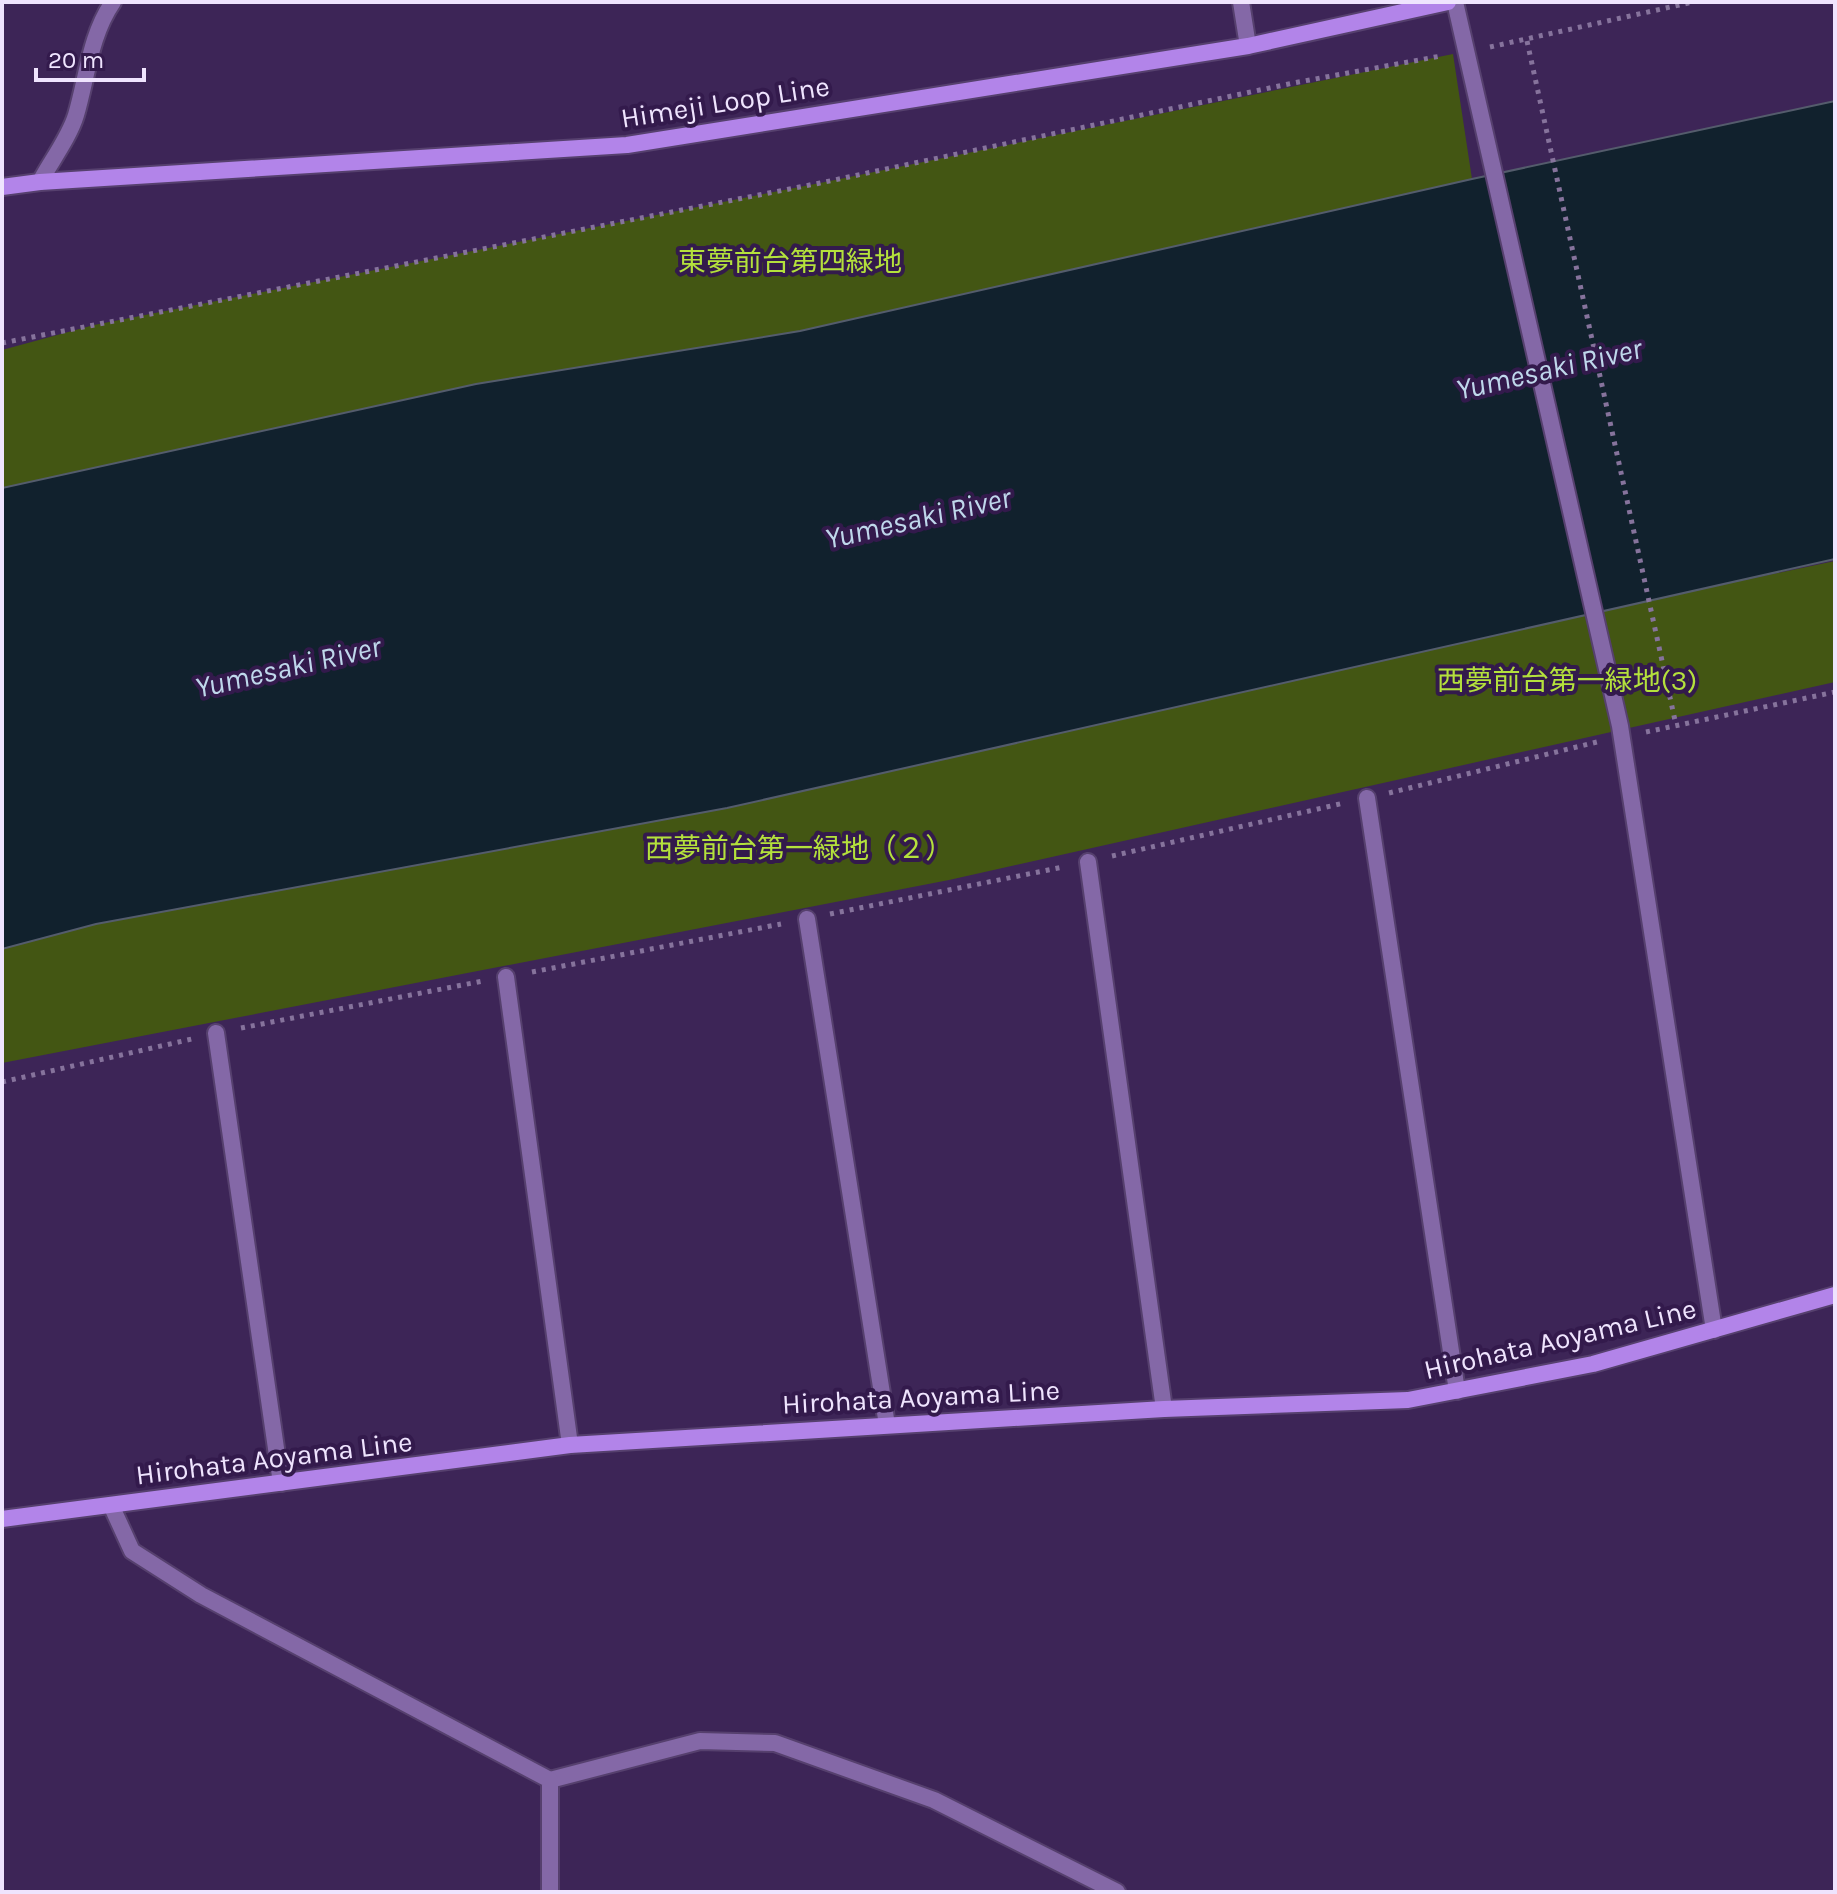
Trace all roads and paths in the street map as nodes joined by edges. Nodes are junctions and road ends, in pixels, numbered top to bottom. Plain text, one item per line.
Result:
1 (113, 2) edge
2 (1241, 2) edge
3 (1448, 2) edge
4 (1455, 2) edge
5 (1693, 2) edge
6 (1527, 41) junction
7 (1248, 46) junction
8 (1483, 49) dead end
9 (1453, 54) dead end
10 (40, 182) junction
11 (2, 187) edge
12 (2, 343) edge
13 (1835, 692) edge
14 (1676, 725) junction
15 (1621, 731) junction
16 (1367, 798) dead end
17 (1088, 862) dead end
18 (807, 919) dead end
19 (506, 977) dead end
20 (216, 1033) dead end
21 (1835, 1295) edge
22 (1714, 1330) junction
23 (1457, 1391) junction
24 (1164, 1409) junction
25 (887, 1425) junction
26 (570, 1445) junction
27 (281, 1483) junction
28 (111, 1505) junction
29 (2, 1519) edge
30 (550, 1780) junction
31 (550, 1892) edge
32 (1117, 1892) edge

1 - 10 street
2 - 7 street
3 - 7 main road, Himeji Loop Line
4 - 15 street
5 - 6 path
6 - 8 path
6 - 14 path
7 - 10 main road, Himeji Loop Line
9 - 12 path
10 - 11 main road, Himeji Loop Line
13 - 14 path
14 - 15 path
15 - 22 street
16 - 23 street
17 - 24 street
18 - 25 street
19 - 26 street
20 - 27 street
21 - 22 main road, Hirohata Aoyama Line
22 - 23 main road, Hirohata Aoyama Line
23 - 24 main road, Hirohata Aoyama Line
24 - 25 main road, Hirohata Aoyama Line
25 - 26 main road, Hirohata Aoyama Line
26 - 27 main road, Hirohata Aoyama Line
27 - 28 main road, Hirohata Aoyama Line
28 - 29 main road, Hirohata Aoyama Line
28 - 30 street
30 - 31 street
30 - 32 street

